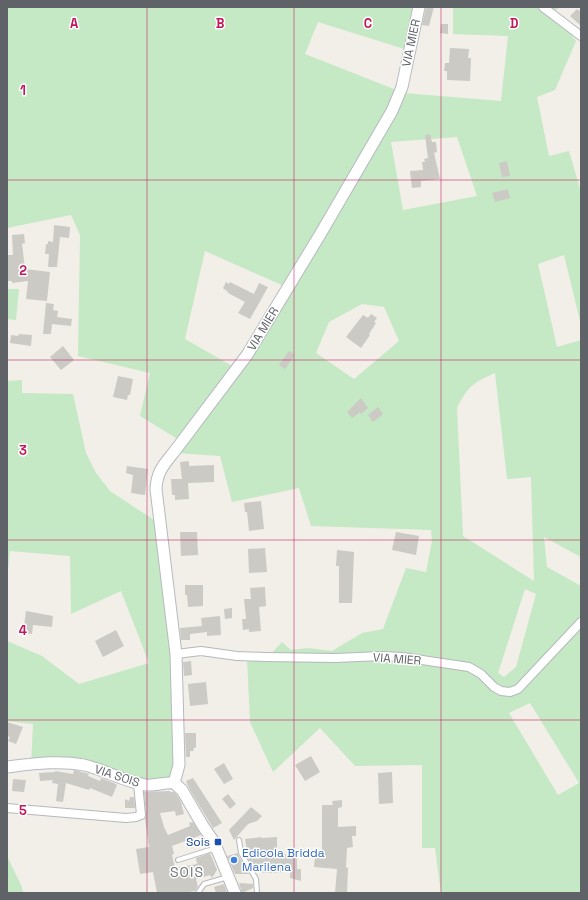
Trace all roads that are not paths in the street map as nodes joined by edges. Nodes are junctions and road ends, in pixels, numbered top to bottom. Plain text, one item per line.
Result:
1 (418, 7) edge
2 (543, 7) edge
3 (581, 36) edge
4 (581, 622) edge
5 (176, 654) junction
6 (7, 767) edge
7 (138, 783) junction
8 (174, 783) junction
9 (7, 808) edge
10 (238, 840) dead end
11 (217, 848) junction
12 (178, 860) dead end
13 (229, 876) junction
14 (198, 893) edge
15 (235, 893) edge
16 (257, 893) edge

1 - 5 street, VIA MIER
2 - 3 street
4 - 5 street, VIA MIER
5 - 8 street, VIA MIER
6 - 7 street, VIA SOIS
7 - 8 street, VIA SOIS
7 - 9 street
8 - 11 street
10 - 16 lane
11 - 12 lane
11 - 13 street
13 - 14 lane
13 - 15 street

